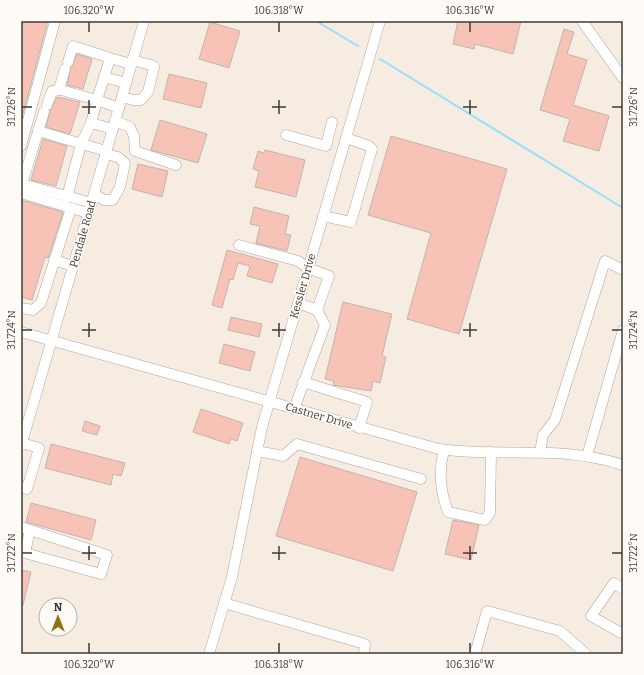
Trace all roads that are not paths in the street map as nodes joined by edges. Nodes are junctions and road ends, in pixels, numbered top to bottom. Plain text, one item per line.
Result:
1 (55, 21) edge
2 (144, 21) edge
3 (380, 21) edge
4 (582, 21) edge
5 (110, 58) junction
6 (132, 62) junction
7 (104, 77) junction
8 (623, 78) edge
9 (126, 83) junction
10 (61, 90) junction
11 (122, 97) junction
12 (97, 100) junction
13 (119, 108) junction
14 (91, 122) junction
15 (332, 122) dead end
16 (114, 125) junction
17 (38, 131) junction
18 (286, 135) dead end
19 (328, 138) junction
20 (345, 141) junction
21 (82, 144) junction
22 (21, 146) edge
23 (106, 153) junction
24 (176, 165) dead end
25 (21, 193) edge
26 (67, 197) junction
27 (93, 199) junction
28 (71, 208) junction
29 (88, 213) junction
30 (323, 216) junction
31 (239, 245) dead end
32 (54, 260) junction
33 (73, 266) junction
34 (308, 268) junction
35 (623, 270) edge
36 (298, 303) junction
37 (21, 308) edge
38 (317, 310) junction
39 (623, 330) edge
40 (21, 332) edge
41 (52, 341) junction
42 (303, 382) junction
43 (269, 402) junction
44 (294, 409) junction
45 (359, 428) junction
46 (22, 445) edge
47 (444, 450) junction
48 (257, 451) junction
49 (491, 452) junction
50 (540, 452) junction
51 (587, 456) junction
52 (623, 465) edge
53 (421, 479) dead end
54 (21, 487) edge
55 (26, 528) edge
56 (623, 589) edge
57 (224, 602) junction
58 (623, 634) edge
59 (209, 654) edge
60 (364, 654) edge
61 (475, 654) edge
62 (586, 654) edge

1 - 22 street
2 - 6 street, Pendale Road
3 - 20 street, Kessler Drive
4 - 8 street
5 - 6 street
5 - 7 street
5 - 10 street
6 - 9 street, Pendale Road
6 - 11 street
7 - 9 street
7 - 12 street
9 - 11 street, Pendale Road
10 - 12 street
10 - 17 street
11 - 13 street, Pendale Road
12 - 13 street
12 - 14 street
13 - 16 street, Pendale Road
14 - 16 street
14 - 21 street
15 - 19 street
16 - 23 street, Pendale Road
16 - 24 street
17 - 21 street
17 - 26 street
18 - 19 street
19 - 20 street
20 - 30 street, Kessler Drive
20 - 30 street
21 - 23 street
21 - 26 street
23 - 27 street, Pendale Road
23 - 27 street
25 - 28 street
26 - 27 street
27 - 29 street, Pendale Road
28 - 29 street
28 - 32 street
29 - 33 street, Pendale Road
30 - 34 street, Kessler Drive
31 - 34 street
32 - 33 street
32 - 37 street
33 - 41 street, Pendale Road
34 - 36 street, Kessler Drive
34 - 38 street
35 - 50 street
36 - 38 street
36 - 43 street, Kessler Drive
38 - 42 street
39 - 51 street
40 - 41 street, Castner Drive
41 - 43 street, Castner Drive
41 - 46 street, Pendale Road
42 - 44 street
42 - 45 street
43 - 44 street, Castner Drive
43 - 48 street, Kessler Drive
44 - 45 street, Castner Drive
45 - 47 street, Castner Drive
46 - 54 street
47 - 49 street, Castner Drive
47 - 49 street
48 - 53 street
48 - 57 street, Kessler Drive
49 - 50 street, Castner Drive
50 - 51 street, Castner Drive
51 - 52 street, Castner Drive
55 - 55 street
56 - 58 street
57 - 59 street, Kessler Drive
57 - 60 street
61 - 62 street

